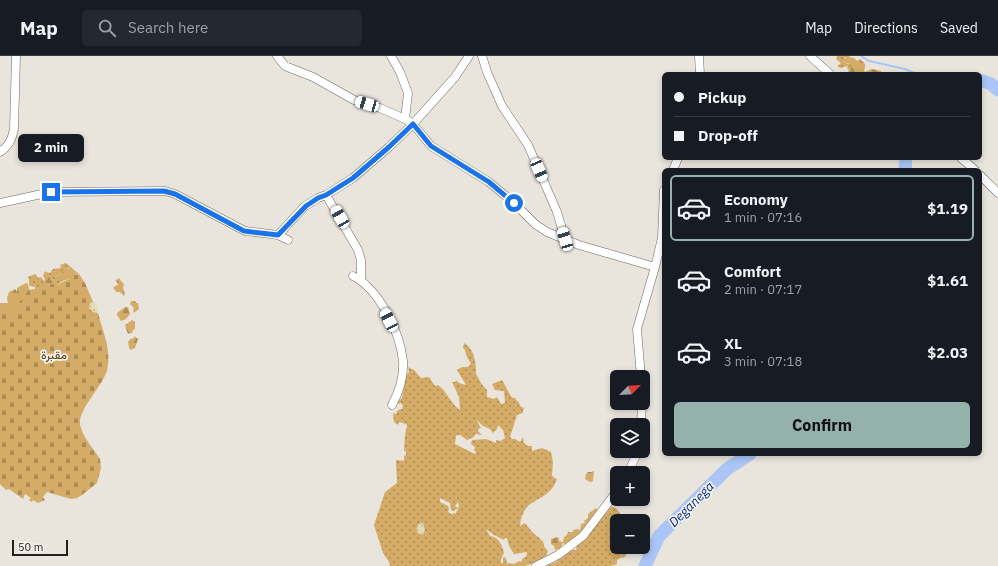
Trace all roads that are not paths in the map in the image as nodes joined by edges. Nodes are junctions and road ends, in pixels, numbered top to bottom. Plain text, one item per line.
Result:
1 (16, 56) edge
2 (276, 56) edge
3 (391, 56) edge
4 (469, 56) edge
5 (482, 56) edge
6 (699, 56) edge
7 (810, 56) edge
8 (700, 72) edge
9 (828, 72) edge
10 (405, 119) junction
11 (413, 124) junction
12 (0, 152) edge
13 (963, 160) edge
14 (973, 168) edge
15 (982, 177) edge
16 (998, 193) edge
17 (326, 195) junction
18 (0, 203) edge
19 (278, 235) junction
20 (662, 238) edge
21 (565, 239) junction
22 (288, 240) dead end
23 (655, 267) junction
24 (353, 276) dead end
25 (361, 280) junction
26 (640, 370) edge
27 (392, 405) dead end
28 (610, 499) edge
29 (536, 566) edge

1 - 12 street
2 - 10 street
3 - 10 street
4 - 11 street
5 - 21 street
6 - 8 street
7 - 9 street
10 - 11 street
11 - 17 street
11 - 21 street
13 - 14 street
15 - 16 street
17 - 19 street
17 - 25 street
18 - 19 street
19 - 22 street
20 - 23 street
21 - 23 street
23 - 26 street
24 - 25 street
25 - 27 street
28 - 29 street

